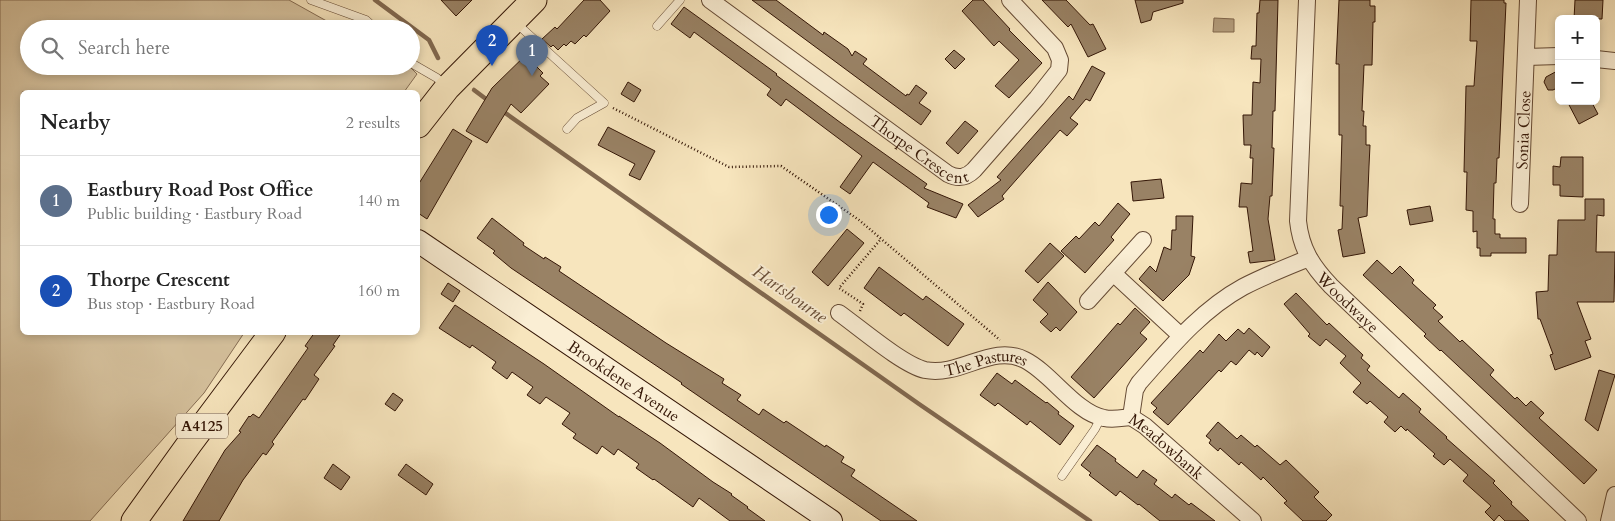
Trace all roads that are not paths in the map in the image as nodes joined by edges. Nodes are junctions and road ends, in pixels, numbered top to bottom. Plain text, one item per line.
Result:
1 (311, 0) edge
2 (534, 0) edge
3 (680, 0) edge
4 (710, 0) edge
5 (1010, 0) edge
6 (1307, 0) edge
7 (1528, 0) edge
8 (366, 20) edge
9 (514, 20) junction
10 (657, 26) dead end
11 (1555, 56) edge
12 (1526, 57) junction
13 (1600, 59) edge
14 (1615, 61) edge
15 (420, 68) edge
16 (447, 88) junction
17 (420, 122) edge
18 (567, 129) dead end
19 (1520, 204) dead end
20 (1143, 240) dead end
21 (420, 242) edge
22 (1309, 258) junction
23 (1114, 273) junction
24 (1088, 301) dead end
25 (839, 314) dead end
26 (270, 335) edge
27 (1181, 336) junction
28 (1101, 417) junction
29 (1131, 417) junction
30 (1062, 476) dead end
31 (1615, 495) edge
32 (134, 521) edge
33 (831, 521) edge
34 (1253, 521) edge
35 (1578, 521) edge
36 (1609, 521) edge

1 - 8 lane
2 - 9 main road
3 - 10 lane
4 - 5 street, Thorpe Crescent
6 - 22 street, Woodwaye
7 - 12 street, Sonia Close
9 - 16 main road
9 - 18 lane
11 - 12 street
12 - 19 street, Sonia Close
13 - 14 street
15 - 16 lane
16 - 17 main road
20 - 23 street
21 - 33 main road, Brookdene Avenue
22 - 27 street, Meadowbank
22 - 35 street, Woodwaye
23 - 24 street
23 - 27 street
25 - 28 street, The Pastures
26 - 32 main road, A4125
27 - 29 street, Meadowbank
28 - 29 street
28 - 30 lane
29 - 34 street, Meadowbank
31 - 36 street

